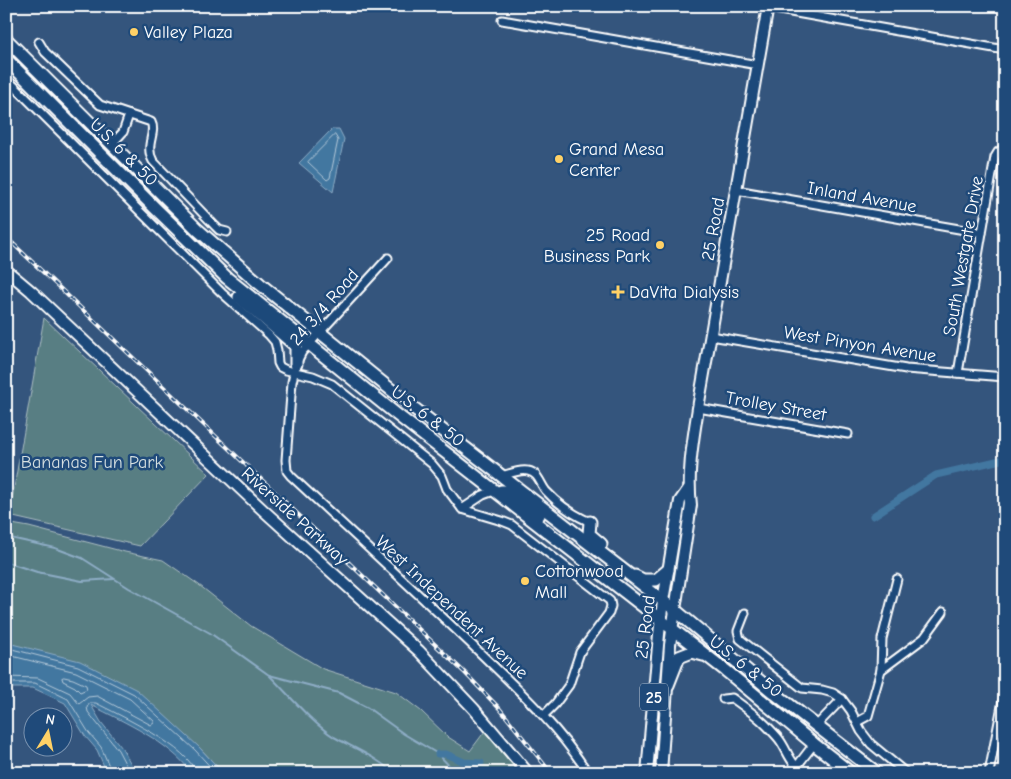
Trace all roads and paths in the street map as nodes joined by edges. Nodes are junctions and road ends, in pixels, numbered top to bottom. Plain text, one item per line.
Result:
1 (768, 7) edge
2 (502, 20) dead end
3 (6, 32) edge
4 (6, 39) edge
5 (38, 42) dead end
6 (1005, 50) edge
7 (22, 52) junction
8 (6, 59) edge
9 (758, 65) junction
10 (24, 76) junction
11 (6, 78) edge
12 (129, 115) junction
13 (112, 144) junction
14 (1005, 147) edge
15 (736, 190) junction
16 (226, 232) dead end
17 (982, 232) junction
18 (388, 258) dead end
19 (210, 261) junction
20 (6, 263) edge
21 (6, 270) edge
22 (32, 291) junction
23 (320, 331) junction
24 (711, 336) junction
25 (309, 344) junction
26 (294, 368) junction
27 (958, 373) junction
28 (1005, 377) edge
29 (698, 408) junction
30 (396, 414) junction
31 (848, 434) dead end
32 (287, 471) joint
33 (502, 476) junction
34 (688, 488) junction
35 (494, 490) junction
36 (462, 509) junction
37 (590, 522) joint
38 (582, 539) junction
39 (622, 569) junction
40 (668, 570) junction
41 (897, 579) dead end
42 (663, 601) junction
43 (675, 610) junction
44 (943, 612) dead end
45 (745, 613) dead end
46 (660, 620) junction
47 (672, 630) junction
48 (725, 670) junction
49 (881, 670) junction
50 (668, 685) junction
51 (1005, 690) edge
52 (751, 692) junction
53 (723, 698) dead end
54 (842, 699) junction
55 (544, 715) junction
56 (857, 722) junction
57 (817, 725) junction
58 (814, 744) junction
59 (797, 766) junction
60 (528, 773) edge
61 (588, 773) edge
62 (647, 773) edge
63 (661, 773) edge
64 (809, 773) edge
65 (851, 773) edge
66 (865, 773) edge
67 (877, 773) edge
68 (906, 773) edge
69 (989, 773) edge

1 - 6 street
1 - 9 main road, 25 Road / 25
2 - 9 street
3 - 7 highway
4 - 7 highway, U.S. 6 & 50
5 - 12 street
7 - 13 highway, U.S. 6 & 50
8 - 10 highway, U.S. 6 & 50
9 - 15 main road, 25 Road / 25
10 - 13 highway
10 - 19 highway, U.S. 6 & 50
11 - 26 street
12 - 13 street
12 - 16 street
13 - 23 highway, U.S. 6 & 50
14 - 17 street, South Westgate Drive
15 - 17 street, Inland Avenue
15 - 24 main road, 25 Road / 25
17 - 27 street, South Westgate Drive
18 - 23 street, 24 3/4 Road
19 - 23 highway
19 - 25 highway, U.S. 6 & 50
19 - 26 highway
20 - 22 main road, Riverside Parkway
21 - 22 main road, Riverside Parkway
22 - 60 main road, Riverside Parkway
23 - 25 street, 24 3/4 Road
23 - 33 highway, U.S. 6 & 50
24 - 27 street, West Pinyon Avenue
24 - 29 main road, 25 Road / 25
25 - 26 street, 24 3/4 Road
25 - 30 highway, U.S. 6 & 50
26 - 32 street, 24 3/4 Road
26 - 36 street
27 - 28 street, West Pinyon Avenue
29 - 31 street, Trolley Street
29 - 34 main road, 25 Road / 25
30 - 33 highway
30 - 35 highway, U.S. 6 & 50
32 - 55 street, West Independent Avenue
33 - 37 street
33 - 38 highway, U.S. 6 & 50
34 - 40 main road, 25 Road / 25
34 - 43 main road, 25 Road / 25
35 - 36 street
35 - 38 highway
35 - 46 highway, U.S. 6 & 50
36 - 55 street
37 - 39 highway
38 - 39 highway, U.S. 6 & 50
39 - 40 highway
39 - 42 highway, U.S. 6 & 50
40 - 42 main road, 25 Road / 25
41 - 49 street
42 - 43 highway, U.S. 6 & 50
42 - 46 main road, 25 Road / 25
43 - 47 main road, 25 Road / 25
43 - 57 highway, U.S. 6 & 50
44 - 49 street
45 - 54 street
46 - 47 highway, U.S. 6 & 50
46 - 62 main road, 25 Road / 25
47 - 48 highway, U.S. 6 & 50
47 - 50 main road, 25 Road / 25
48 - 50 highway
48 - 52 highway, U.S. 6 & 50
49 - 56 street
50 - 63 main road, 25 Road / 25
51 - 69 street
52 - 57 highway
52 - 58 highway, U.S. 6 & 50
53 - 59 street
54 - 56 street
54 - 57 street
55 - 61 street, West Independent Avenue
56 - 68 street
57 - 67 highway, U.S. 6 & 50
58 - 59 street
58 - 65 highway, U.S. 6 & 50
58 - 66 highway
59 - 64 street

